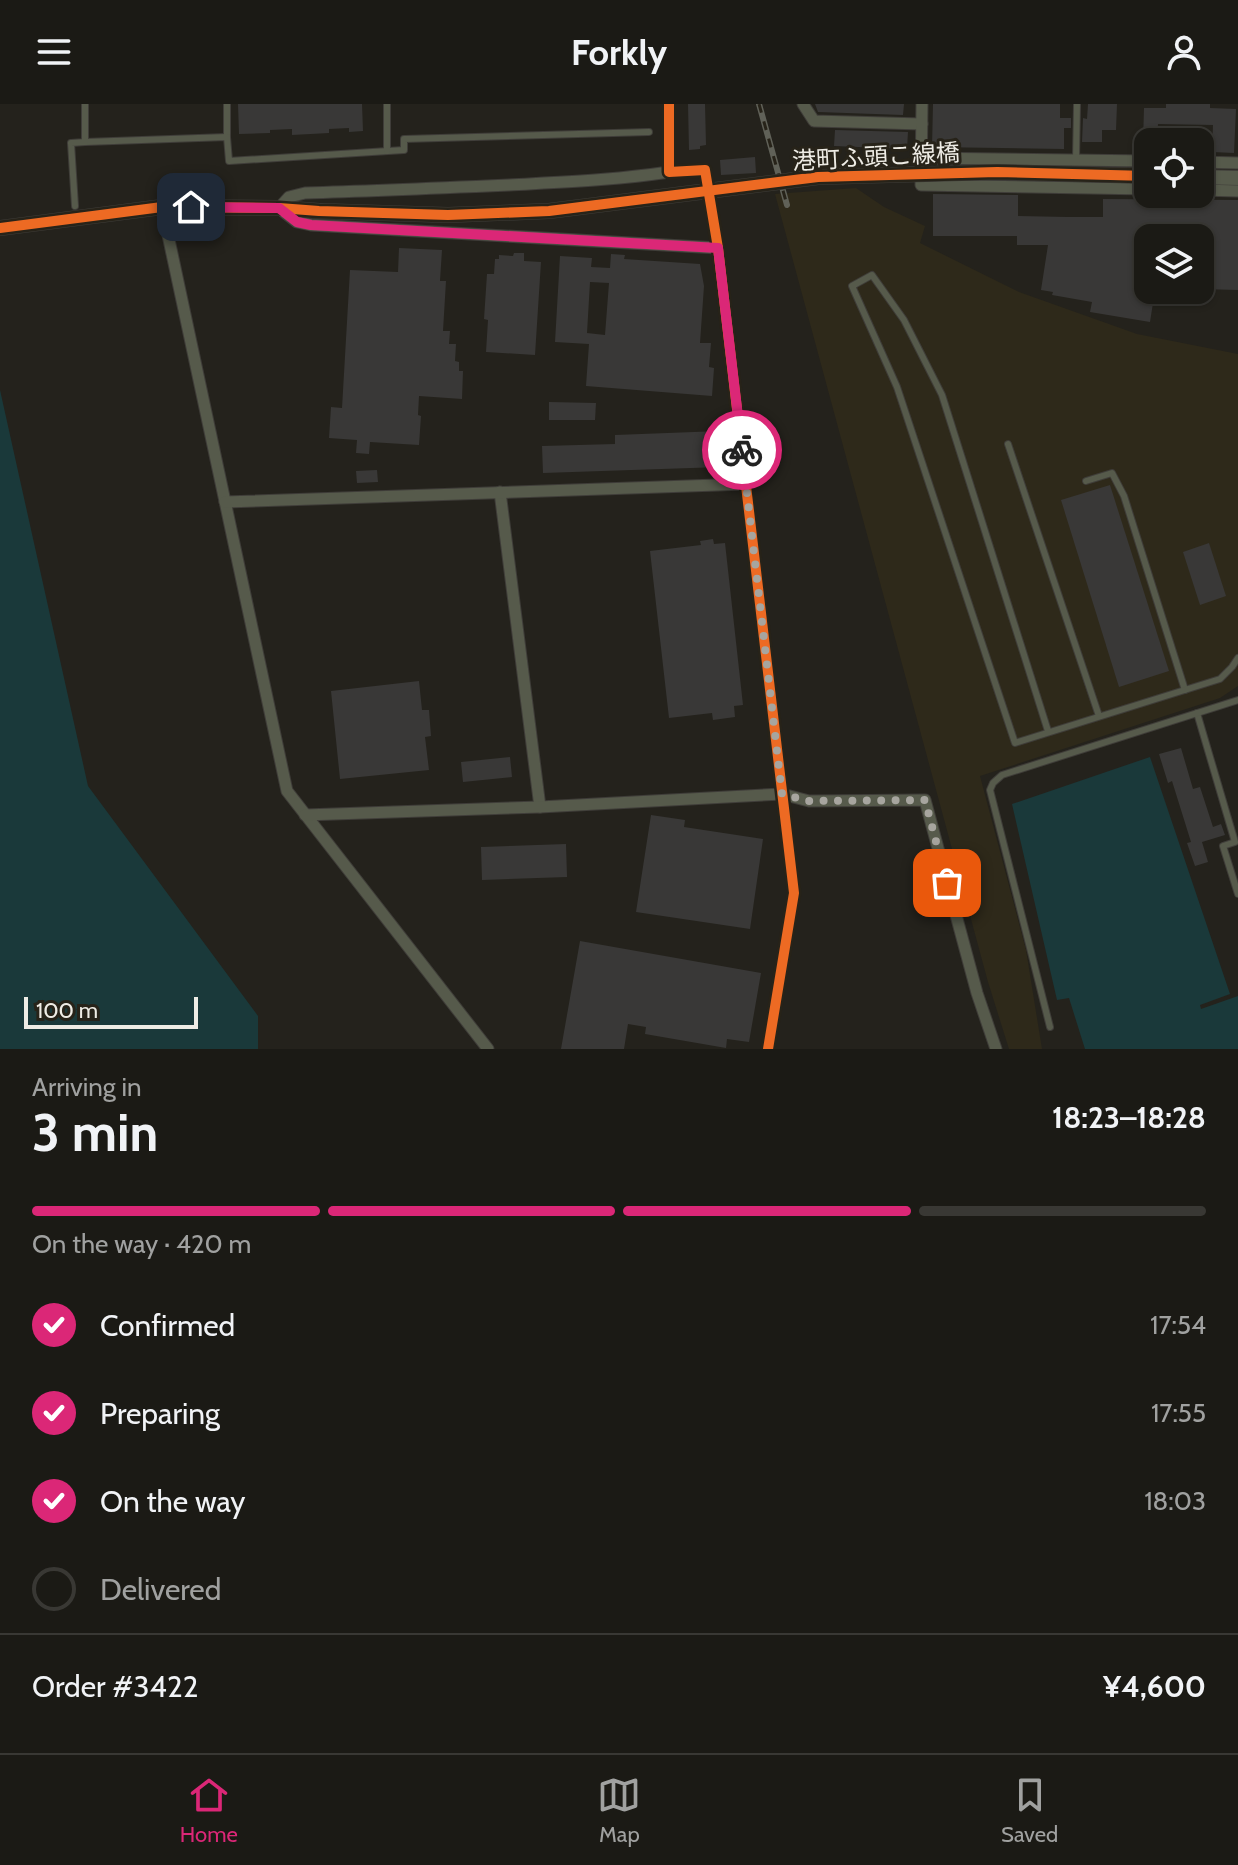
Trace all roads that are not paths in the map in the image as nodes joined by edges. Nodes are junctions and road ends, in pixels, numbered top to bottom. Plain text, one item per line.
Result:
1 (85, 104) edge
2 (227, 104) edge
3 (387, 104) edge
4 (669, 104) edge
5 (803, 104) edge
6 (922, 104) edge
7 (1077, 104) edge
8 (922, 124) junction
9 (649, 132) dead end
10 (227, 137) junction
11 (85, 142) junction
12 (387, 151) junction
13 (921, 158) junction
14 (1076, 160) junction
15 (1134, 161) edge
16 (1214, 162) edge
17 (1238, 163) edge
18 (669, 172) junction
19 (1134, 176) edge
20 (1214, 177) edge
21 (1238, 178) edge
22 (1134, 189) edge
23 (1214, 190) edge
24 (1238, 191) edge
25 (75, 206) dead end
26 (162, 207) junction
27 (279, 208) junction
28 (0, 228) edge
29 (718, 248) junction
30 (1008, 444) dead end
31 (1086, 481) dead end
32 (746, 484) junction
33 (500, 492) junction
34 (225, 502) junction
35 (1238, 658) edge
36 (1185, 690) junction
37 (1238, 700) edge
38 (1197, 713) junction
39 (1099, 716) junction
40 (1048, 731) junction
41 (782, 794) junction
42 (540, 807) junction
43 (305, 815) junction
44 (1238, 894) edge
45 (1050, 1027) dead end
46 (488, 1049) edge
47 (768, 1049) edge
48 (996, 1049) edge

1 - 11 lane
2 - 10 lane
3 - 12 lane
4 - 18 street
5 - 8 street
6 - 8 street
7 - 14 lane
8 - 13 street
9 - 12 lane
10 - 11 lane
10 - 12 lane
11 - 25 lane
13 - 14 street
13 - 22 street
14 - 15 street
16 - 17 street
18 - 27 street
18 - 29 street
19 - 27 street, 港町ふ頭こ線橋, bridge
20 - 21 street
23 - 24 street
26 - 27 street, 港町ふ頭こ線橋
26 - 28 street, 港町ふ頭こ線橋
26 - 34 street
27 - 29 street
29 - 32 street
30 - 39 lane
31 - 36 lane
32 - 33 street
32 - 41 street
33 - 34 street
33 - 42 street
34 - 43 street
35 - 36 lane
36 - 39 lane
37 - 38 lane
38 - 44 lane
38 - 45 lane
39 - 40 lane
40 - 40 lane
41 - 42 street
41 - 47 street
41 - 48 street
42 - 43 street
43 - 46 street

